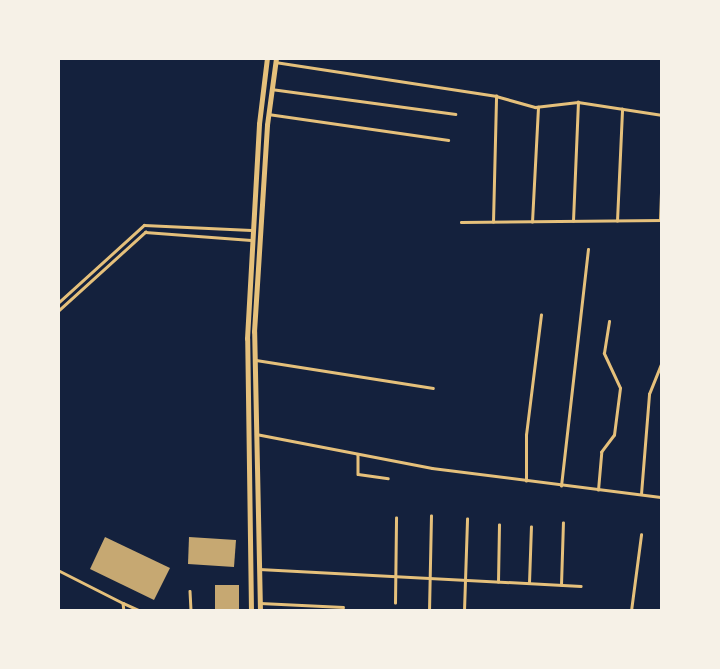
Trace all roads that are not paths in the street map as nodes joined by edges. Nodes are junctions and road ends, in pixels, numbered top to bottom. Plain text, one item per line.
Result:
1 (267, 58) edge
2 (276, 60) edge
3 (271, 88) junction
4 (496, 96) junction
5 (578, 102) junction
6 (538, 107) junction
7 (622, 109) junction
8 (268, 114) junction
9 (455, 114) dead end
10 (662, 115) edge
11 (258, 124) junction
12 (267, 125) junction
13 (448, 140) dead end
14 (662, 165) edge
15 (617, 220) junction
16 (661, 220) edge
17 (573, 221) junction
18 (461, 222) dead end
19 (494, 222) junction
20 (532, 222) junction
21 (252, 230) junction
22 (251, 240) junction
23 (119, 245) junction
24 (588, 250) dead end
25 (124, 251) junction
26 (58, 303) edge
27 (58, 311) edge
28 (541, 315) dead end
29 (609, 321) dead end
30 (254, 360) junction
31 (662, 361) edge
32 (433, 388) dead end
33 (247, 412) junction
34 (255, 412) junction
35 (256, 434) junction
36 (358, 455) junction
37 (388, 478) dead end
38 (526, 481) junction
39 (561, 486) junction
40 (598, 490) junction
41 (641, 495) junction
42 (662, 496) edge
43 (431, 516) dead end
44 (396, 517) dead end
45 (467, 519) dead end
46 (562, 523) dead end
47 (499, 525) dead end
48 (531, 527) dead end
49 (641, 535) dead end
50 (259, 569) junction
51 (58, 570) edge
52 (395, 576) junction
53 (431, 578) junction
54 (465, 580) junction
55 (498, 582) junction
56 (529, 583) junction
57 (561, 585) junction
58 (581, 586) dead end
59 (190, 591) dead end
60 (123, 603) junction
61 (260, 603) junction
62 (395, 603) dead end
63 (343, 607) dead end
64 (124, 611) edge
65 (141, 611) edge
66 (191, 611) edge
67 (251, 611) edge
68 (260, 611) edge
69 (429, 611) edge
70 (464, 611) edge
71 (631, 611) edge

1 - 11 main road
2 - 3 main road
2 - 4 street
3 - 8 main road
3 - 9 street
4 - 6 street
4 - 19 street
5 - 6 street
5 - 7 street
5 - 17 street
6 - 20 street
7 - 10 street
7 - 15 street
8 - 12 main road
8 - 13 street
11 - 12 main road
11 - 21 main road
12 - 30 main road
14 - 16 street
15 - 16 street
15 - 17 street
17 - 20 street
18 - 19 street
19 - 20 street
21 - 22 main road
21 - 23 street
22 - 25 street
22 - 33 main road
23 - 25 street
23 - 26 street
24 - 39 street
25 - 27 street
28 - 38 street
29 - 40 street
30 - 32 street
30 - 34 main road
31 - 41 street
33 - 34 main road
33 - 67 main road
34 - 35 main road
35 - 36 street
35 - 50 main road
36 - 37 street
36 - 38 street
38 - 39 street
39 - 40 street
40 - 41 street
41 - 42 street
43 - 53 street
44 - 52 street
45 - 54 street
46 - 57 street
47 - 55 street
48 - 56 street
49 - 71 street
50 - 52 street
50 - 61 main road
51 - 60 street
52 - 53 street
52 - 62 street
53 - 54 street
53 - 69 street
54 - 55 street
54 - 70 street
55 - 56 street
56 - 57 street
57 - 58 street
59 - 66 street
60 - 64 street
60 - 65 street
61 - 63 street
61 - 68 main road

